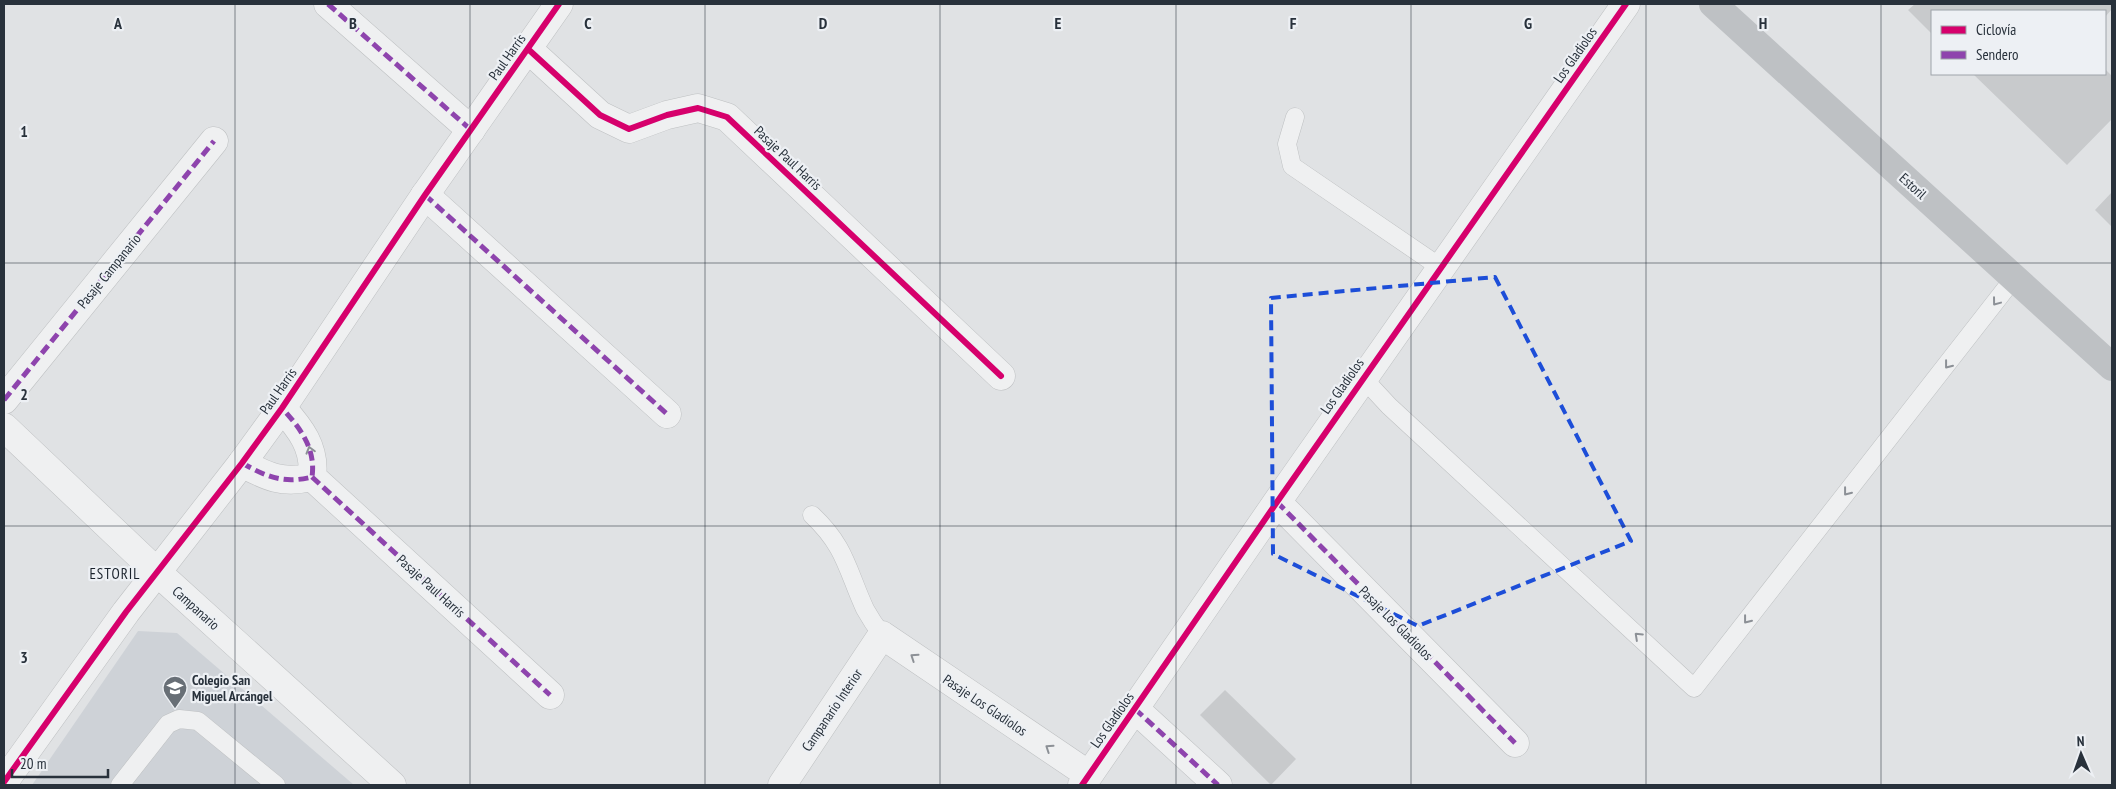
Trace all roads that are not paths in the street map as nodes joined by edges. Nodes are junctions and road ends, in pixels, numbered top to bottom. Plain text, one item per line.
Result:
1 (328, 4) edge
2 (559, 4) edge
3 (1626, 4) edge
4 (1713, 4) edge
5 (528, 49) junction
6 (1294, 117) dead end
7 (471, 130) junction
8 (214, 141) dead end
9 (425, 196) junction
10 (1440, 267) junction
11 (2014, 278) junction
12 (2112, 367) edge
13 (1001, 376) dead end
14 (1363, 378) junction
15 (4, 400) edge
16 (282, 408) junction
17 (667, 414) dead end
18 (4, 427) edge
19 (242, 462) junction
20 (312, 477) junction
21 (1277, 502) junction
22 (812, 515) dead end
23 (157, 572) junction
24 (882, 635) junction
25 (550, 695) dead end
26 (1135, 708) junction
27 (1515, 743) dead end
28 (1086, 780) edge
29 (4, 782) edge
30 (120, 785) edge
31 (276, 785) edge
32 (392, 785) edge
33 (782, 785) edge
34 (1218, 785) edge

1 - 7 street
2 - 5 street, Paul Harris
3 - 10 street, Los Gladiolos
4 - 11 main road, Estoril
5 - 7 street, Paul Harris
5 - 13 street, Pasaje Paul Harris
6 - 10 lane
7 - 9 street, Paul Harris
8 - 15 street, Pasaje Campanario
9 - 16 street, Paul Harris
9 - 17 street
10 - 14 street, Los Gladiolos
11 - 12 main road, Estoril
11 -> 14 lane
14 - 21 street, Los Gladiolos
16 - 19 street, Paul Harris
20 -> 16 street
18 - 23 street, Campanario
19 - 20 street
19 - 23 street, Paul Harris
20 - 25 street, Pasaje Paul Harris
21 - 26 street, Los Gladiolos
21 - 27 street, Pasaje Los Gladiolos
22 - 24 lane
23 - 29 street, Paul Harris
23 - 32 street, Campanario
28 -> 24 street, Pasaje Los Gladiolos
24 - 33 street, Campanario Interior
26 - 28 street, Los Gladiolos
26 - 34 street
30 - 31 lane

